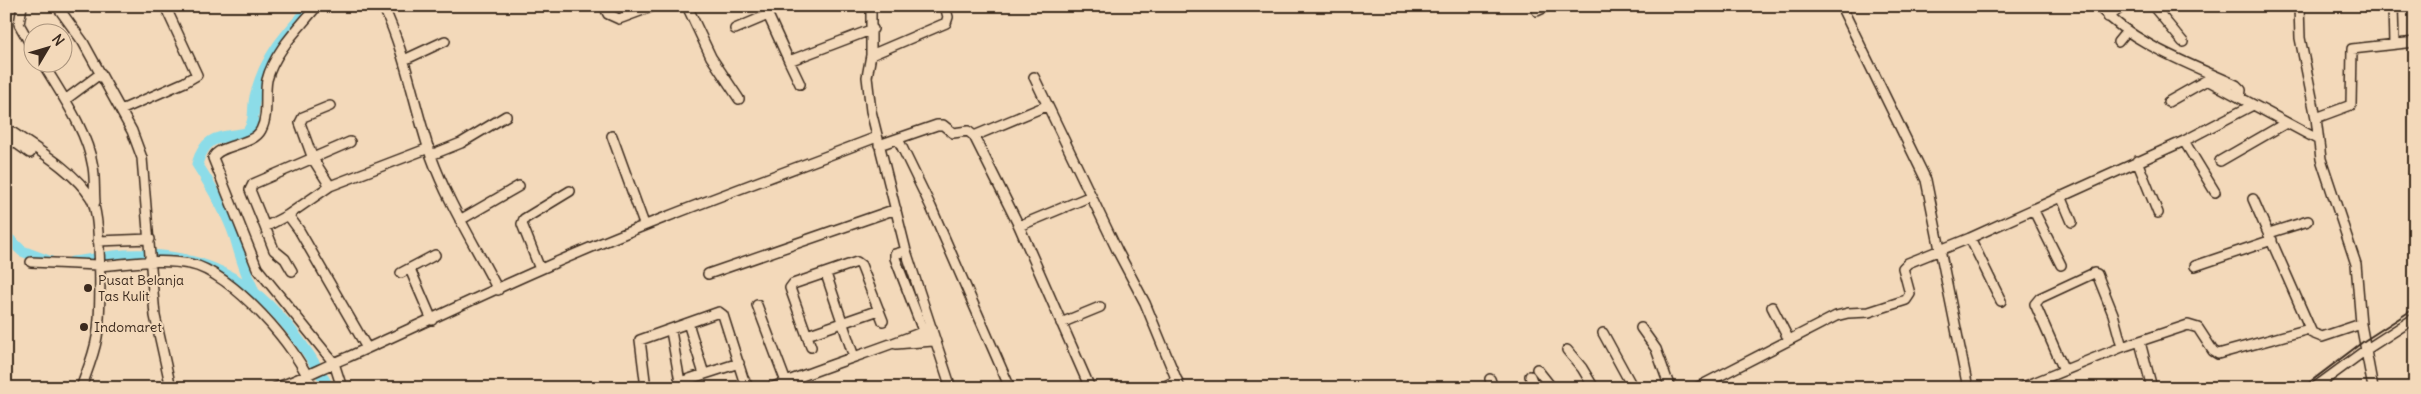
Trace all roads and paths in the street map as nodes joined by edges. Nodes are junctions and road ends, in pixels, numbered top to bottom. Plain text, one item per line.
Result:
1 (22, 6) edge
2 (57, 6) edge
3 (165, 6) edge
4 (317, 6) edge
5 (384, 6) edge
6 (604, 6) edge
7 (654, 6) edge
8 (687, 6) edge
9 (871, 6) edge
10 (945, 6) edge
11 (1535, 6) edge
12 (1548, 6) edge
13 (1841, 6) edge
14 (2098, 6) edge
15 (2124, 6) edge
16 (2152, 6) edge
17 (2299, 6) edge
18 (2393, 6) edge
19 (766, 11) edge
20 (2108, 18) junction
21 (735, 29) dead end
22 (873, 29) junction
23 (22, 30) edge
24 (445, 40) dead end
25 (2183, 42) dead end
26 (2415, 42) edge
27 (2394, 44) junction
28 (871, 55) junction
29 (404, 60) junction
30 (789, 61) junction
31 (48, 72) edge
32 (1034, 77) dead end
33 (96, 78) junction
34 (800, 84) dead end
35 (2240, 95) junction
36 (739, 99) dead end
37 (65, 100) junction
38 (2168, 102) dead end
39 (2253, 105) junction
40 (330, 106) dead end
41 (1046, 106) junction
42 (121, 110) junction
43 (506, 116) dead end
44 (2316, 121) junction
45 (2286, 122) junction
46 (6, 128) edge
47 (6, 136) edge
48 (612, 136) dead end
49 (974, 136) junction
50 (2317, 137) junction
51 (898, 139) junction
52 (878, 141) junction
53 (2184, 141) junction
54 (350, 142) dead end
55 (430, 151) junction
56 (314, 159) junction
57 (2220, 161) dead end
58 (2137, 162) junction
59 (59, 170) junction
60 (330, 186) junction
61 (519, 186) dead end
62 (570, 191) dead end
63 (2215, 192) dead end
64 (1091, 196) junction
65 (2061, 196) junction
66 (2253, 198) dead end
67 (95, 209) junction
68 (896, 209) junction
69 (2033, 209) junction
70 (2158, 214) dead end
71 (288, 215) junction
72 (460, 220) junction
73 (2308, 221) dead end
74 (2072, 222) dead end
75 (644, 224) junction
76 (1019, 226) junction
77 (264, 227) junction
78 (2270, 236) junction
79 (1967, 240) junction
80 (150, 241) junction
81 (98, 242) junction
82 (1939, 251) junction
83 (435, 254) dead end
84 (152, 261) junction
85 (31, 262) dead end
86 (98, 264) junction
87 (2061, 265) dead end
88 (2194, 266) dead end
89 (410, 269) junction
90 (540, 269) junction
91 (292, 271) dead end
92 (400, 273) dead end
93 (708, 274) dead end
94 (826, 274) junction
95 (498, 290) junction
96 (2001, 301) dead end
97 (757, 305) dead end
98 (1772, 306) dead end
99 (1100, 307) dead end
100 (879, 310) junction
101 (2415, 318) edge
102 (432, 320) junction
103 (884, 322) dead end
104 (1061, 322) junction
105 (843, 323) junction
106 (688, 324) junction
107 (2361, 324) junction
108 (1642, 328) dead end
109 (2309, 329) junction
110 (671, 330) junction
111 (928, 330) junction
112 (1603, 333) dead end
113 (807, 335) junction
114 (1789, 340) junction
115 (932, 341) junction
116 (896, 344) junction
117 (2129, 345) junction
118 (812, 347) dead end
119 (367, 348) junction
120 (2367, 349) junction
121 (1567, 350) dead end
122 (854, 357) junction
123 (739, 362) junction
124 (332, 364) junction
125 (2064, 370) junction
126 (704, 374) junction
127 (310, 375) junction
128 (786, 382) junction
129 (742, 383) edge
130 (1178, 384) edge
131 (2325, 384) edge
132 (681, 385) edge
133 (1548, 387) edge
134 (80, 388) edge
135 (171, 388) edge
136 (275, 388) edge
137 (312, 388) edge
138 (342, 388) edge
139 (646, 388) edge
140 (749, 388) edge
141 (771, 388) edge
142 (951, 388) edge
143 (1010, 388) edge
144 (1090, 388) edge
145 (1161, 388) edge
146 (1535, 388) edge
147 (1594, 388) edge
148 (1633, 388) edge
149 (1670, 388) edge
150 (1696, 388) edge
151 (1968, 388) edge
152 (2021, 388) edge
153 (2152, 388) edge
154 (2314, 388) edge
155 (2373, 388) edge

1 - 23 street
2 - 33 street
3 - 42 street
4 - 124 street
5 - 29 street
6 - 7 street
8 - 36 street
9 - 22 street
10 - 28 street
11 - 12 street
13 - 82 street
14 - 20 street
15 - 20 street
16 - 25 street
17 - 44 street
18 - 27 street
19 - 21 street
19 - 30 street
20 - 35 street
22 - 28 street
22 - 30 street
24 - 29 street
26 - 27 street
27 - 44 street
28 - 52 street
29 - 55 street
30 - 34 street
31 - 37 street
32 - 41 street
33 - 37 street
33 - 42 street
35 - 38 street
35 - 39 street
37 - 67 street
39 - 45 street
39 - 53 street
40 - 56 street
41 - 49 street
41 - 64 street
42 - 80 street
43 - 55 street
44 - 50 street
45 - 50 street
45 - 57 street
46 - 59 street
47 - 59 street
48 - 75 street
49 - 51 street
49 - 76 street
50 - 107 street
51 - 52 street
51 - 143 street
52 - 68 street
52 - 75 street
53 - 58 street
53 - 63 street
54 - 56 street
55 - 60 street
55 - 72 street
56 - 60 street
56 - 77 street
58 - 65 street
58 - 70 street
59 - 67 street
60 - 71 street
61 - 72 street
62 - 90 street
64 - 76 street
64 - 130 street
65 - 69 street
65 - 74 street
66 - 78 street
67 - 81 street
68 - 93 street
68 - 111 street
69 - 79 street
69 - 87 street
71 - 77 street
71 - 119 street
72 - 95 street
73 - 78 street
75 - 90 street
76 - 104 street
77 - 91 street
78 - 88 street
78 - 109 street
79 - 82 street
79 - 96 street
80 - 81 street
80 - 84 street
81 - 86 street
82 - 114 street
82 - 151 street
83 - 89 street
84 - 86 street
84 - 127 street
84 - 135 street
85 - 86 street
86 - 134 street
89 - 92 street
89 - 102 street
90 - 95 street
94 - 100 street
94 - 105 street
94 - 113 street
95 - 102 street
97 - 128 street
98 - 114 street
99 - 104 street
100 - 103 street
100 - 105 street
101 - 120 street
102 - 119 street
104 - 144 street
105 - 113 street
105 - 122 street
106 - 110 street
106 - 123 street
106 - 126 street
107 - 109 street
107 - 120 street
108 - 149 street
109 - 117 street
110 - 132 street
110 - 139 street
111 - 115 street
111 - 116 street
112 - 148 street
113 - 118 street
114 - 150 street
115 - 116 street
115 - 142 street
116 - 122 street
117 - 125 street
117 - 125 street
117 - 153 street
119 - 124 street
120 - 131 street
120 - 155 street
121 - 147 street
122 - 128 street
123 - 126 street
123 - 129 street
124 - 127 street
124 - 138 street
125 - 152 street
126 - 132 street
127 - 136 street
127 - 137 street
128 - 141 street
129 - 140 street
130 - 145 street
131 - 154 street
133 - 146 street

